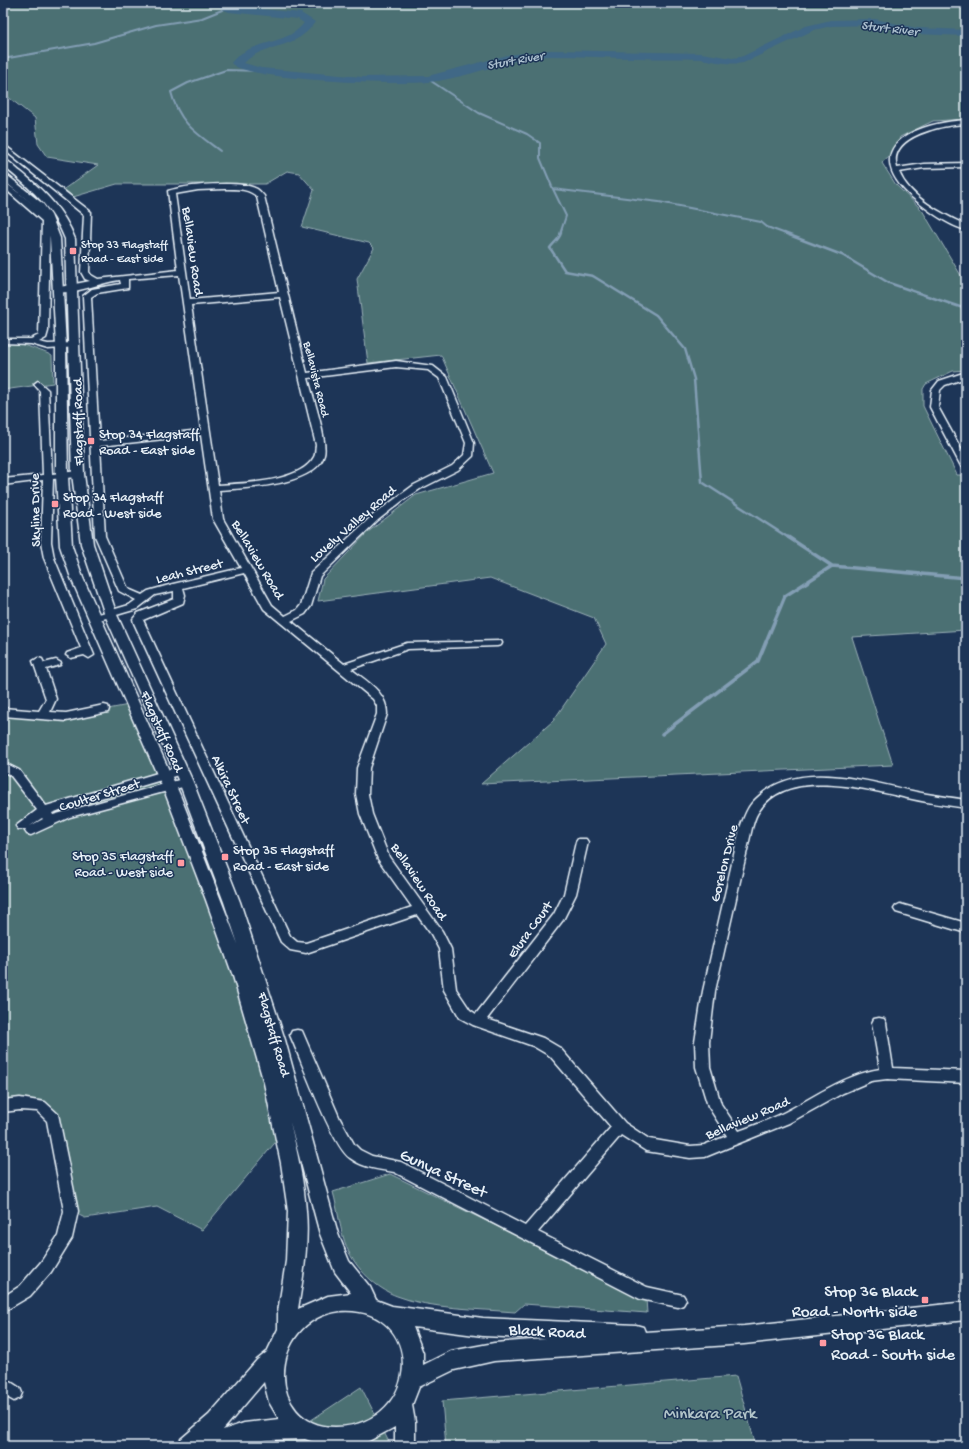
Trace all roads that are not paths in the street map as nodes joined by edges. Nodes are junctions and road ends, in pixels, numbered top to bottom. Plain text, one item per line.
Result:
1 (966, 122) edge
2 (3, 146) edge
3 (3, 162) edge
4 (966, 165) edge
5 (895, 170) junction
6 (3, 175) edge
7 (3, 183) edge
8 (260, 196) joint
9 (966, 228) edge
10 (182, 272) junction
11 (124, 277) junction
12 (96, 281) junction
13 (72, 289) junction
14 (58, 290) junction
15 (283, 294) junction
16 (187, 303) junction
17 (3, 341) edge
18 (32, 342) junction
19 (75, 345) junction
20 (61, 346) junction
21 (966, 375) edge
22 (304, 376) junction
23 (38, 384) dead end
24 (205, 432) junction
25 (96, 444) junction
26 (966, 466) edge
27 (78, 474) junction
28 (62, 476) junction
29 (48, 477) junction
30 (3, 482) edge
31 (214, 488) junction
32 (246, 570) junction
33 (177, 586) junction
34 (142, 599) junction
35 (104, 616) junction
36 (285, 620) junction
37 (497, 643) dead end
38 (71, 655) dead end
39 (56, 663) dead end
40 (343, 668) junction
41 (104, 709) dead end
42 (3, 712) edge
43 (43, 715) junction
44 (3, 766) edge
45 (175, 779) junction
46 (966, 804) edge
47 (48, 816) junction
48 (26, 829) dead end
49 (582, 842) dead end
50 (420, 909) junction
51 (900, 909) dead end
52 (966, 928) edge
53 (478, 1021) junction
54 (879, 1023) dead end
55 (297, 1035) dead end
56 (887, 1073) junction
57 (966, 1077) edge
58 (3, 1106) edge
59 (620, 1127) junction
60 (737, 1139) junction
61 (527, 1234) junction
62 (678, 1300) dead end
63 (368, 1304) junction
64 (3, 1305) edge
65 (966, 1311) edge
66 (389, 1315) junction
67 (288, 1330) junction
68 (705, 1338) junction
69 (274, 1359) junction
70 (413, 1380) junction
71 (402, 1404) junction
72 (305, 1429) junction
73 (332, 1441) edge
74 (188, 1446) edge
75 (209, 1446) edge
76 (405, 1446) edge

1 - 5 street
2 - 12 street
3 - 13 main road, Flagstaff Road
4 - 5 street
5 - 9 street
6 - 14 main road, Flagstaff Road
7 - 18 street
8 - 10 street, Bellaview Road
8 - 15 street, Bellavista Road
10 - 11 street
10 - 16 street, Bellaview Road
11 - 12 street
11 - 25 street, Flagstaff Road
12 - 13 street
13 - 14 street
13 - 19 main road, Flagstaff Road
14 - 20 main road, Flagstaff Road
15 - 16 street
15 - 22 street, Bellavista Road
16 - 24 street, Bellaview Road
17 - 18 street
18 - 20 street
19 - 20 street
19 - 27 main road, Flagstaff Road
20 - 28 main road, Flagstaff Road
21 - 26 street
22 - 31 street, Bellavista Road
22 - 36 street, Lovely Valley Road
23 - 29 street, Skyline Drive
24 - 25 street
24 - 31 street, Bellaview Road
25 - 34 street, Flagstaff Road
27 - 28 street
27 - 35 main road, Flagstaff Road
28 - 29 street
28 - 35 main road, Flagstaff Road
29 - 30 street
29 - 38 street, Skyline Drive
31 - 32 street, Bellaview Road
32 - 33 street, Leah Street
32 - 36 street, Bellaview Road
33 - 34 street, Leah Street
33 - 50 street, Alkira Street
34 - 35 street, Leah Street
35 - 45 main road, Flagstaff Road
36 - 40 street, Bellaview Road
37 - 40 street
39 - 43 street
40 - 50 street, Bellaview Road
41 - 43 street
42 - 43 street
44 - 47 street
45 - 47 street, Coulter Street
45 - 63 main road, Flagstaff Road
45 - 67 main road, Flagstaff Road
46 - 60 street, Gorelon Drive
47 - 48 street, Coulter Street
49 - 53 street, Elura Court
50 - 53 street, Bellaview Road
51 - 52 street
53 - 59 street, Bellaview Road
54 - 56 street
55 - 61 street, Gunya Street
56 - 57 street, Bellaview Road
56 - 60 street, Bellaview Road
58 - 64 street
59 - 60 street, Bellaview Road
59 - 61 street
61 - 62 street, Gunya Street
63 - 66 main road
63 - 67 main road
65 - 68 main road, Black Road
66 - 68 main road, Black Road
66 - 70 main road
67 - 69 main road
68 - 70 main road, Black Road
69 - 72 main road
69 - 74 main road
70 - 71 main road
71 - 73 main road
71 - 76 main road
72 - 73 main road
72 - 75 main road

